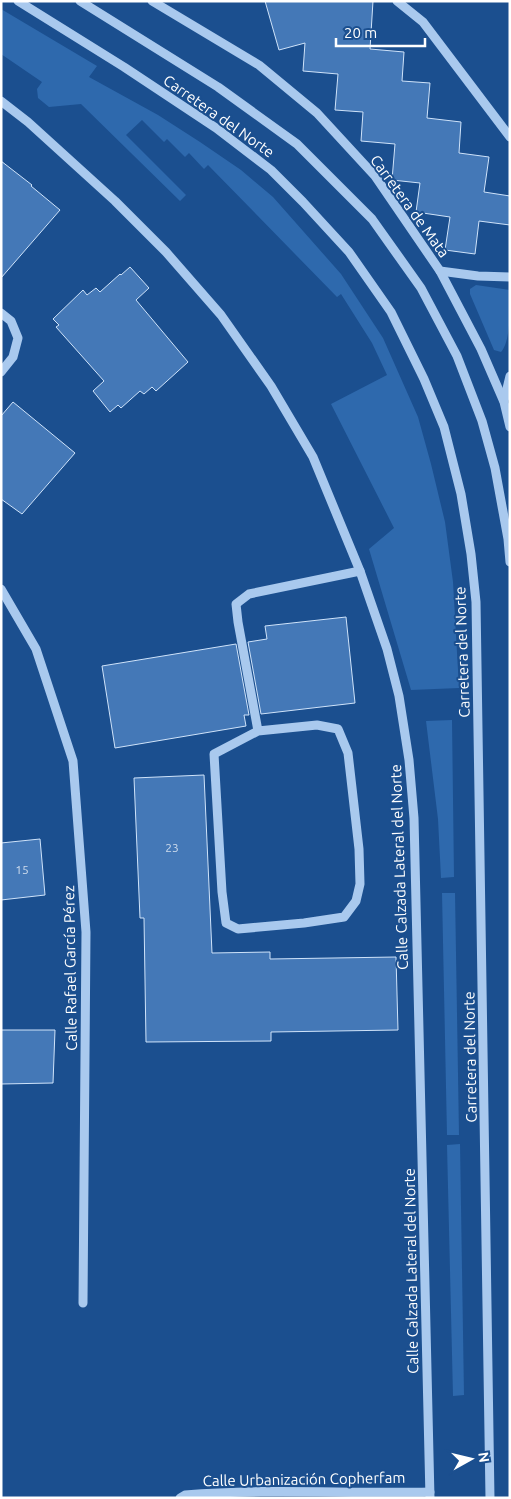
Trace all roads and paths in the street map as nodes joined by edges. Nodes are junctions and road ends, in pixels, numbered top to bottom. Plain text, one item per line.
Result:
1 (18, 1) edge
2 (80, 1) edge
3 (152, 1) edge
4 (397, 1) edge
5 (1, 101) edge
6 (510, 137) edge
7 (440, 271) junction
8 (510, 276) edge
9 (1, 313) edge
10 (1, 372) edge
11 (510, 376) edge
12 (504, 402) junction
13 (510, 427) edge
14 (510, 562) edge
15 (360, 571) junction
16 (1, 589) edge
17 (258, 731) junction
18 (83, 1303) dead end
19 (430, 1495) edge
20 (180, 1498) edge
21 (490, 1498) edge

1 - 21 street, Carretera del Norte
2 - 14 street, Carretera del Norte
3 - 7 street, Carretera de Mata
4 - 6 street
5 - 15 street, Calle Calzada Lateral del Norte
7 - 8 street
7 - 12 street, Carretera de Mata
9 - 10 street
11 - 12 street
12 - 13 street, Carretera de Mata
15 - 17 street
15 - 19 street, Calle Calzada Lateral del Norte
16 - 18 street, Calle Rafael García Pérez
17 - 17 street
19 - 20 street, Calle Urbanización Copherfam

